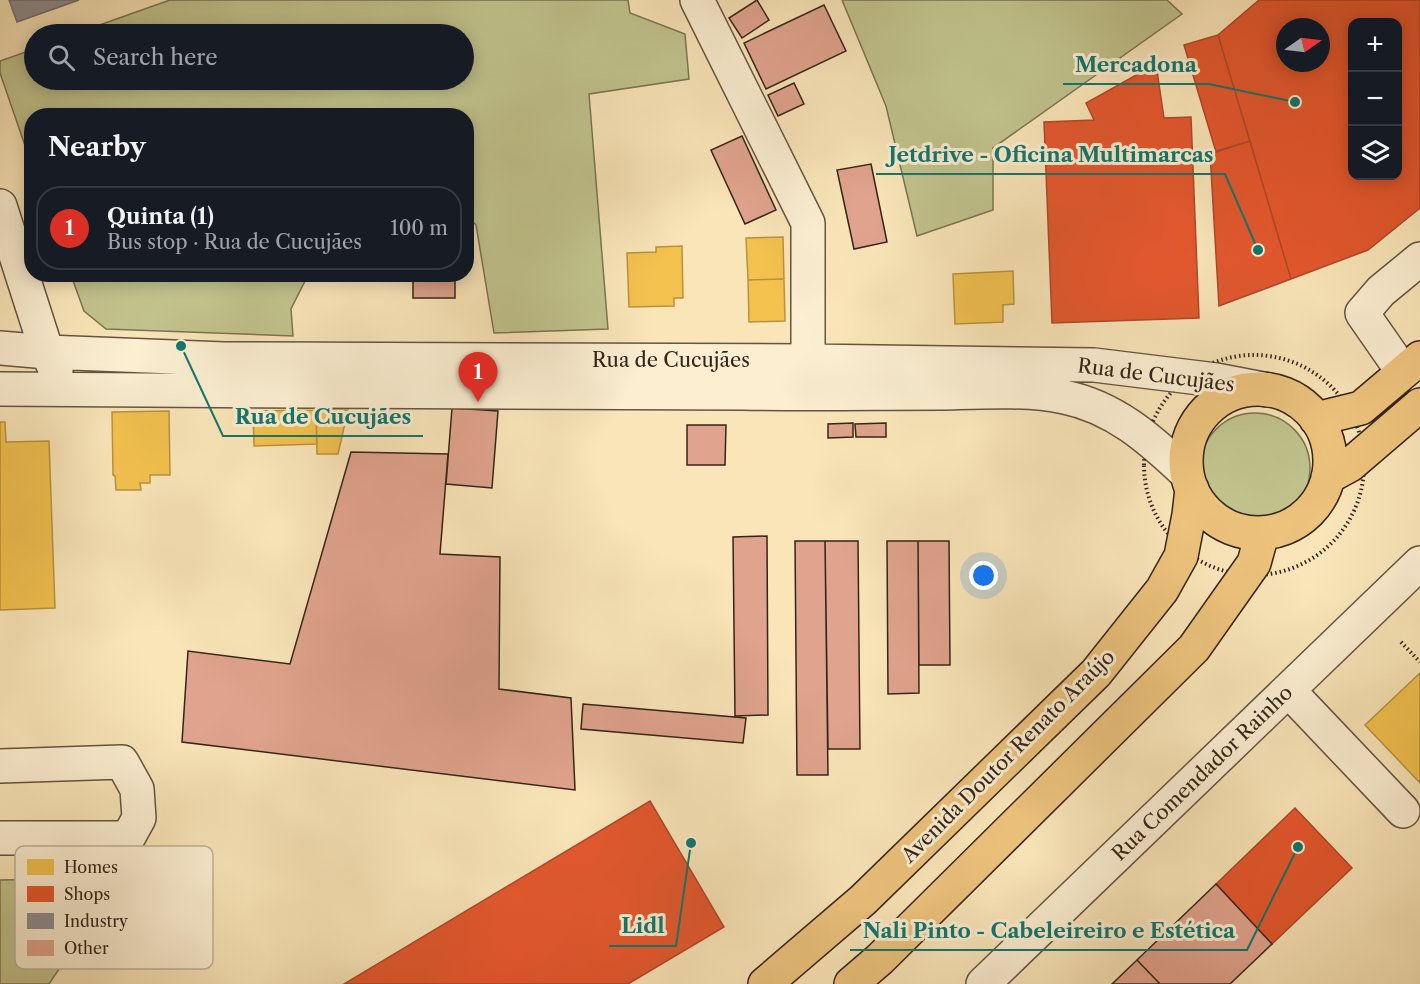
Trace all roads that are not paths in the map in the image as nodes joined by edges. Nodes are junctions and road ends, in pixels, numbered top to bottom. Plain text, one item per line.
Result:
1 (697, 0) edge
2 (0, 206) edge
3 (1420, 259) edge
4 (24, 276) edge
5 (26, 282) edge
6 (0, 348) edge
7 (47, 352) junction
8 (808, 361) junction
9 (1412, 365) edge
10 (0, 389) edge
11 (64, 389) junction
12 (1268, 390) junction
13 (784, 393) junction
14 (1420, 405) edge
15 (1316, 419) junction
16 (1328, 477) junction
17 (1189, 481) junction
18 (1262, 534) junction
19 (1420, 563) edge
20 (1288, 690) junction
21 (0, 766) edge
22 (1403, 811) dead end
23 (0, 838) edge
24 (765, 984) edge
25 (851, 984) edge
26 (983, 984) edge

1 - 8 street
2 - 4 street
3 - 9 street
5 - 7 street
6 - 7 street, Rua de Cucujães
7 - 8 street, Rua de Cucujães
7 - 11 street
8 - 12 street, Rua de Cucujães
8 - 13 street
9 - 15 main road
10 - 11 street, Rua de Cucujães
11 - 13 street, Rua de Cucujães
12 - 15 main road, Avenida Doutor Renato Araújo
12 - 17 main road, Avenida Doutor Renato Araújo
13 - 17 street, Rua de Cucujães
14 - 16 main road
15 - 16 main road, Avenida Doutor Renato Araújo
16 - 18 main road, Avenida Doutor Renato Araújo
17 - 18 main road, Avenida Doutor Renato Araújo
17 - 24 main road, Avenida Doutor Renato Araújo
18 - 25 main road
19 - 20 street, Rua Comendador Rainho
20 - 22 street
20 - 26 street, Rua Comendador Rainho
21 - 23 street

